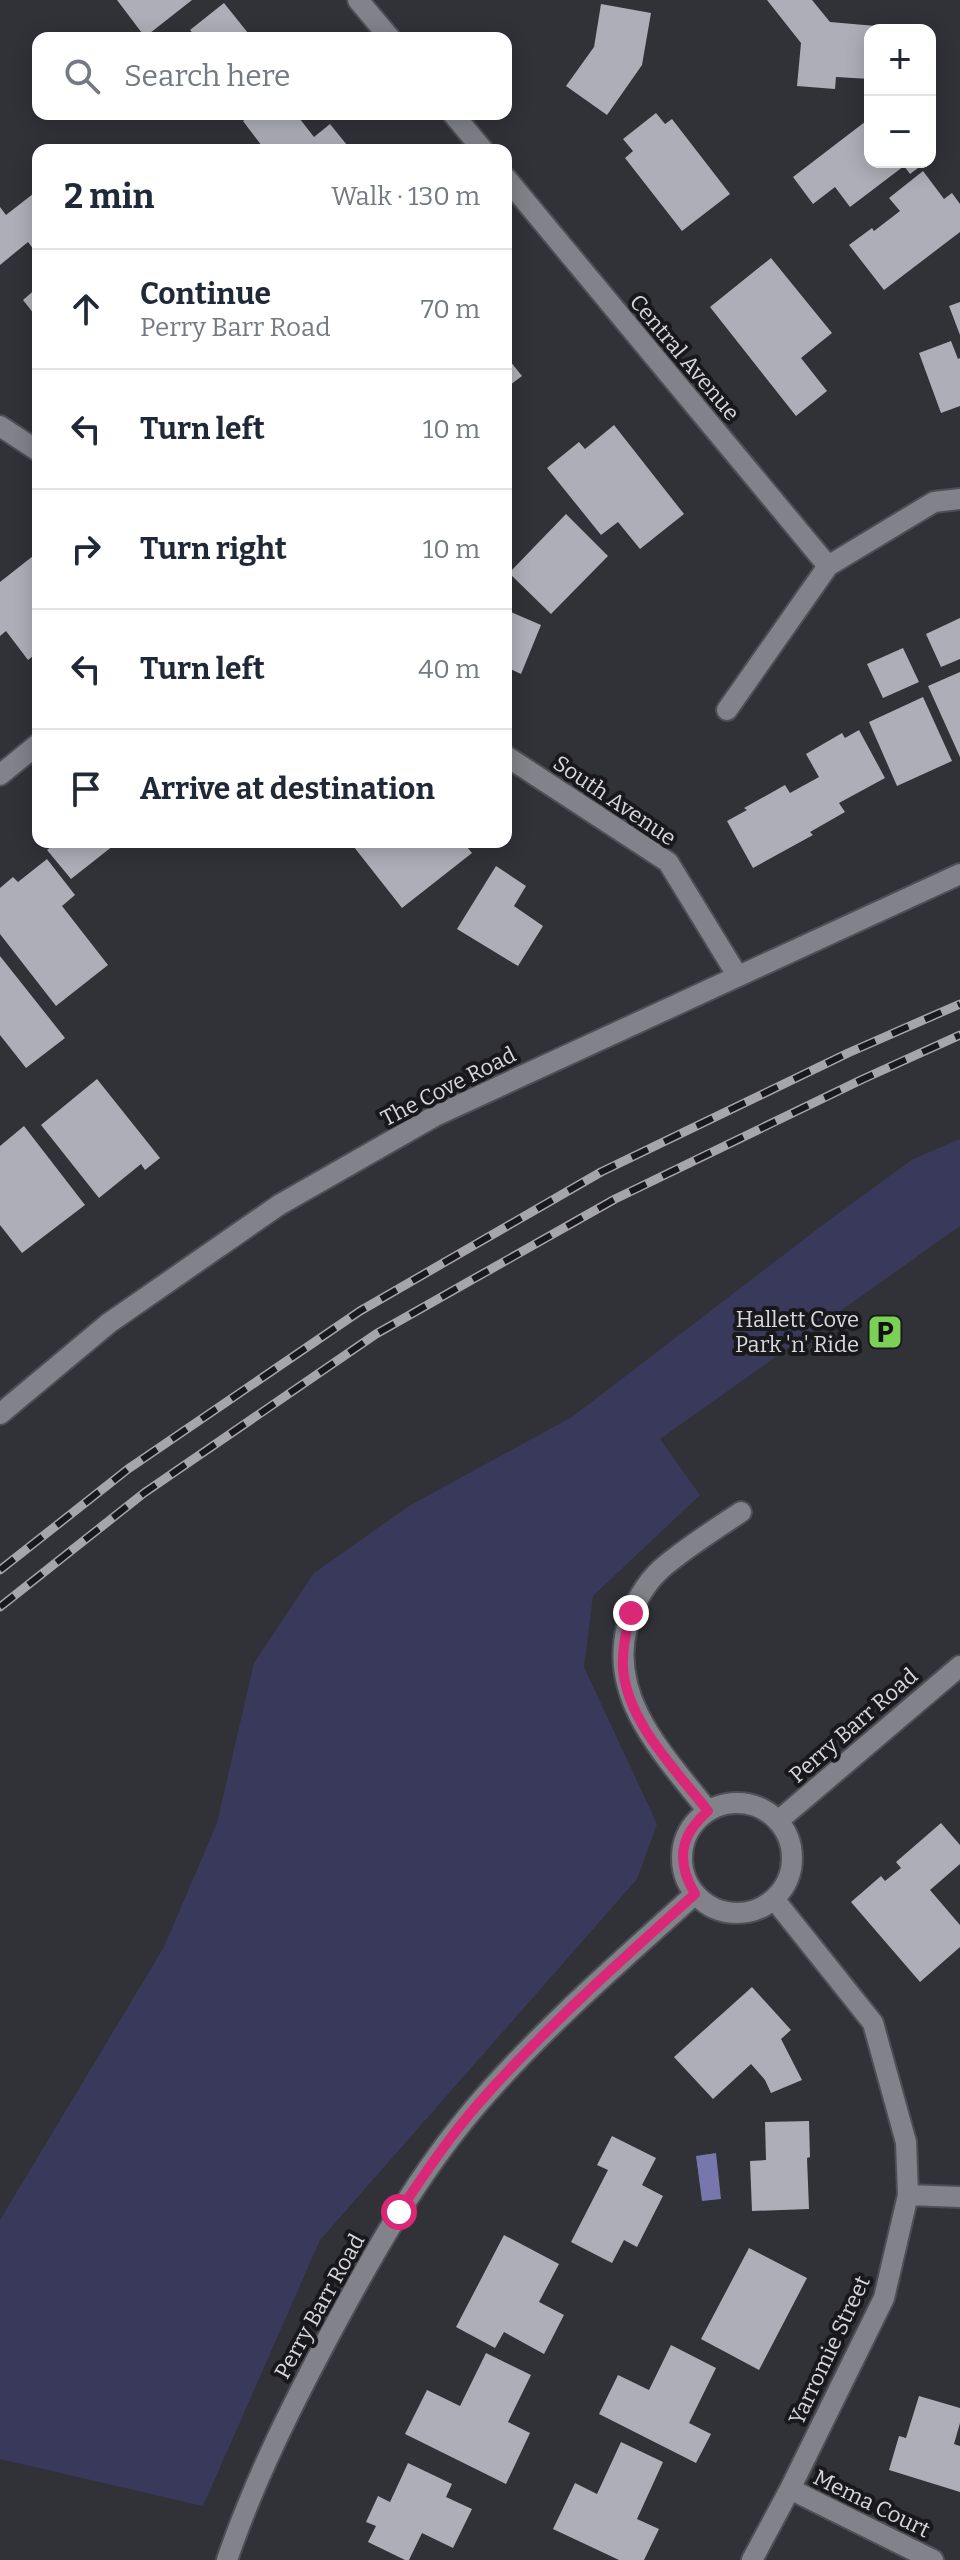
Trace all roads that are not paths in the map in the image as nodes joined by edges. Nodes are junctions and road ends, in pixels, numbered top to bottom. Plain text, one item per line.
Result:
1 (358, 0) edge
2 (385, 32) edge
3 (458, 120) edge
4 (478, 144) edge
5 (512, 185) edge
6 (0, 426) edge
7 (32, 447) edge
8 (960, 499) edge
9 (828, 566) junction
10 (727, 710) dead end
11 (32, 749) edge
12 (512, 760) edge
13 (0, 775) edge
14 (960, 874) edge
15 (737, 975) junction
16 (0, 1414) edge
17 (741, 1512) dead end
18 (960, 1666) edge
19 (708, 1811) junction
20 (778, 1821) junction
21 (695, 1894) junction
22 (774, 1899) junction
23 (908, 2195) junction
24 (960, 2197) edge
25 (790, 2489) junction
26 (227, 2560) edge
27 (752, 2560) edge
28 (933, 2560) edge

1 - 2 street
3 - 4 street
5 - 9 street, Central Avenue
6 - 7 street
8 - 9 street
9 - 10 street
11 - 13 street
12 - 15 street, South Avenue
14 - 15 street, The Cove Road
15 - 16 street, The Cove Road
17 - 19 street
18 - 20 street, Perry Barr Road
19 - 20 street
19 - 21 street
20 - 22 street
21 - 22 street
21 - 26 street, Perry Barr Road
22 - 23 street, Yarromie Street
23 - 24 street
23 - 25 street, Yarromie Street
25 - 27 street, Yarromie Street
25 - 28 street, Mema Court

